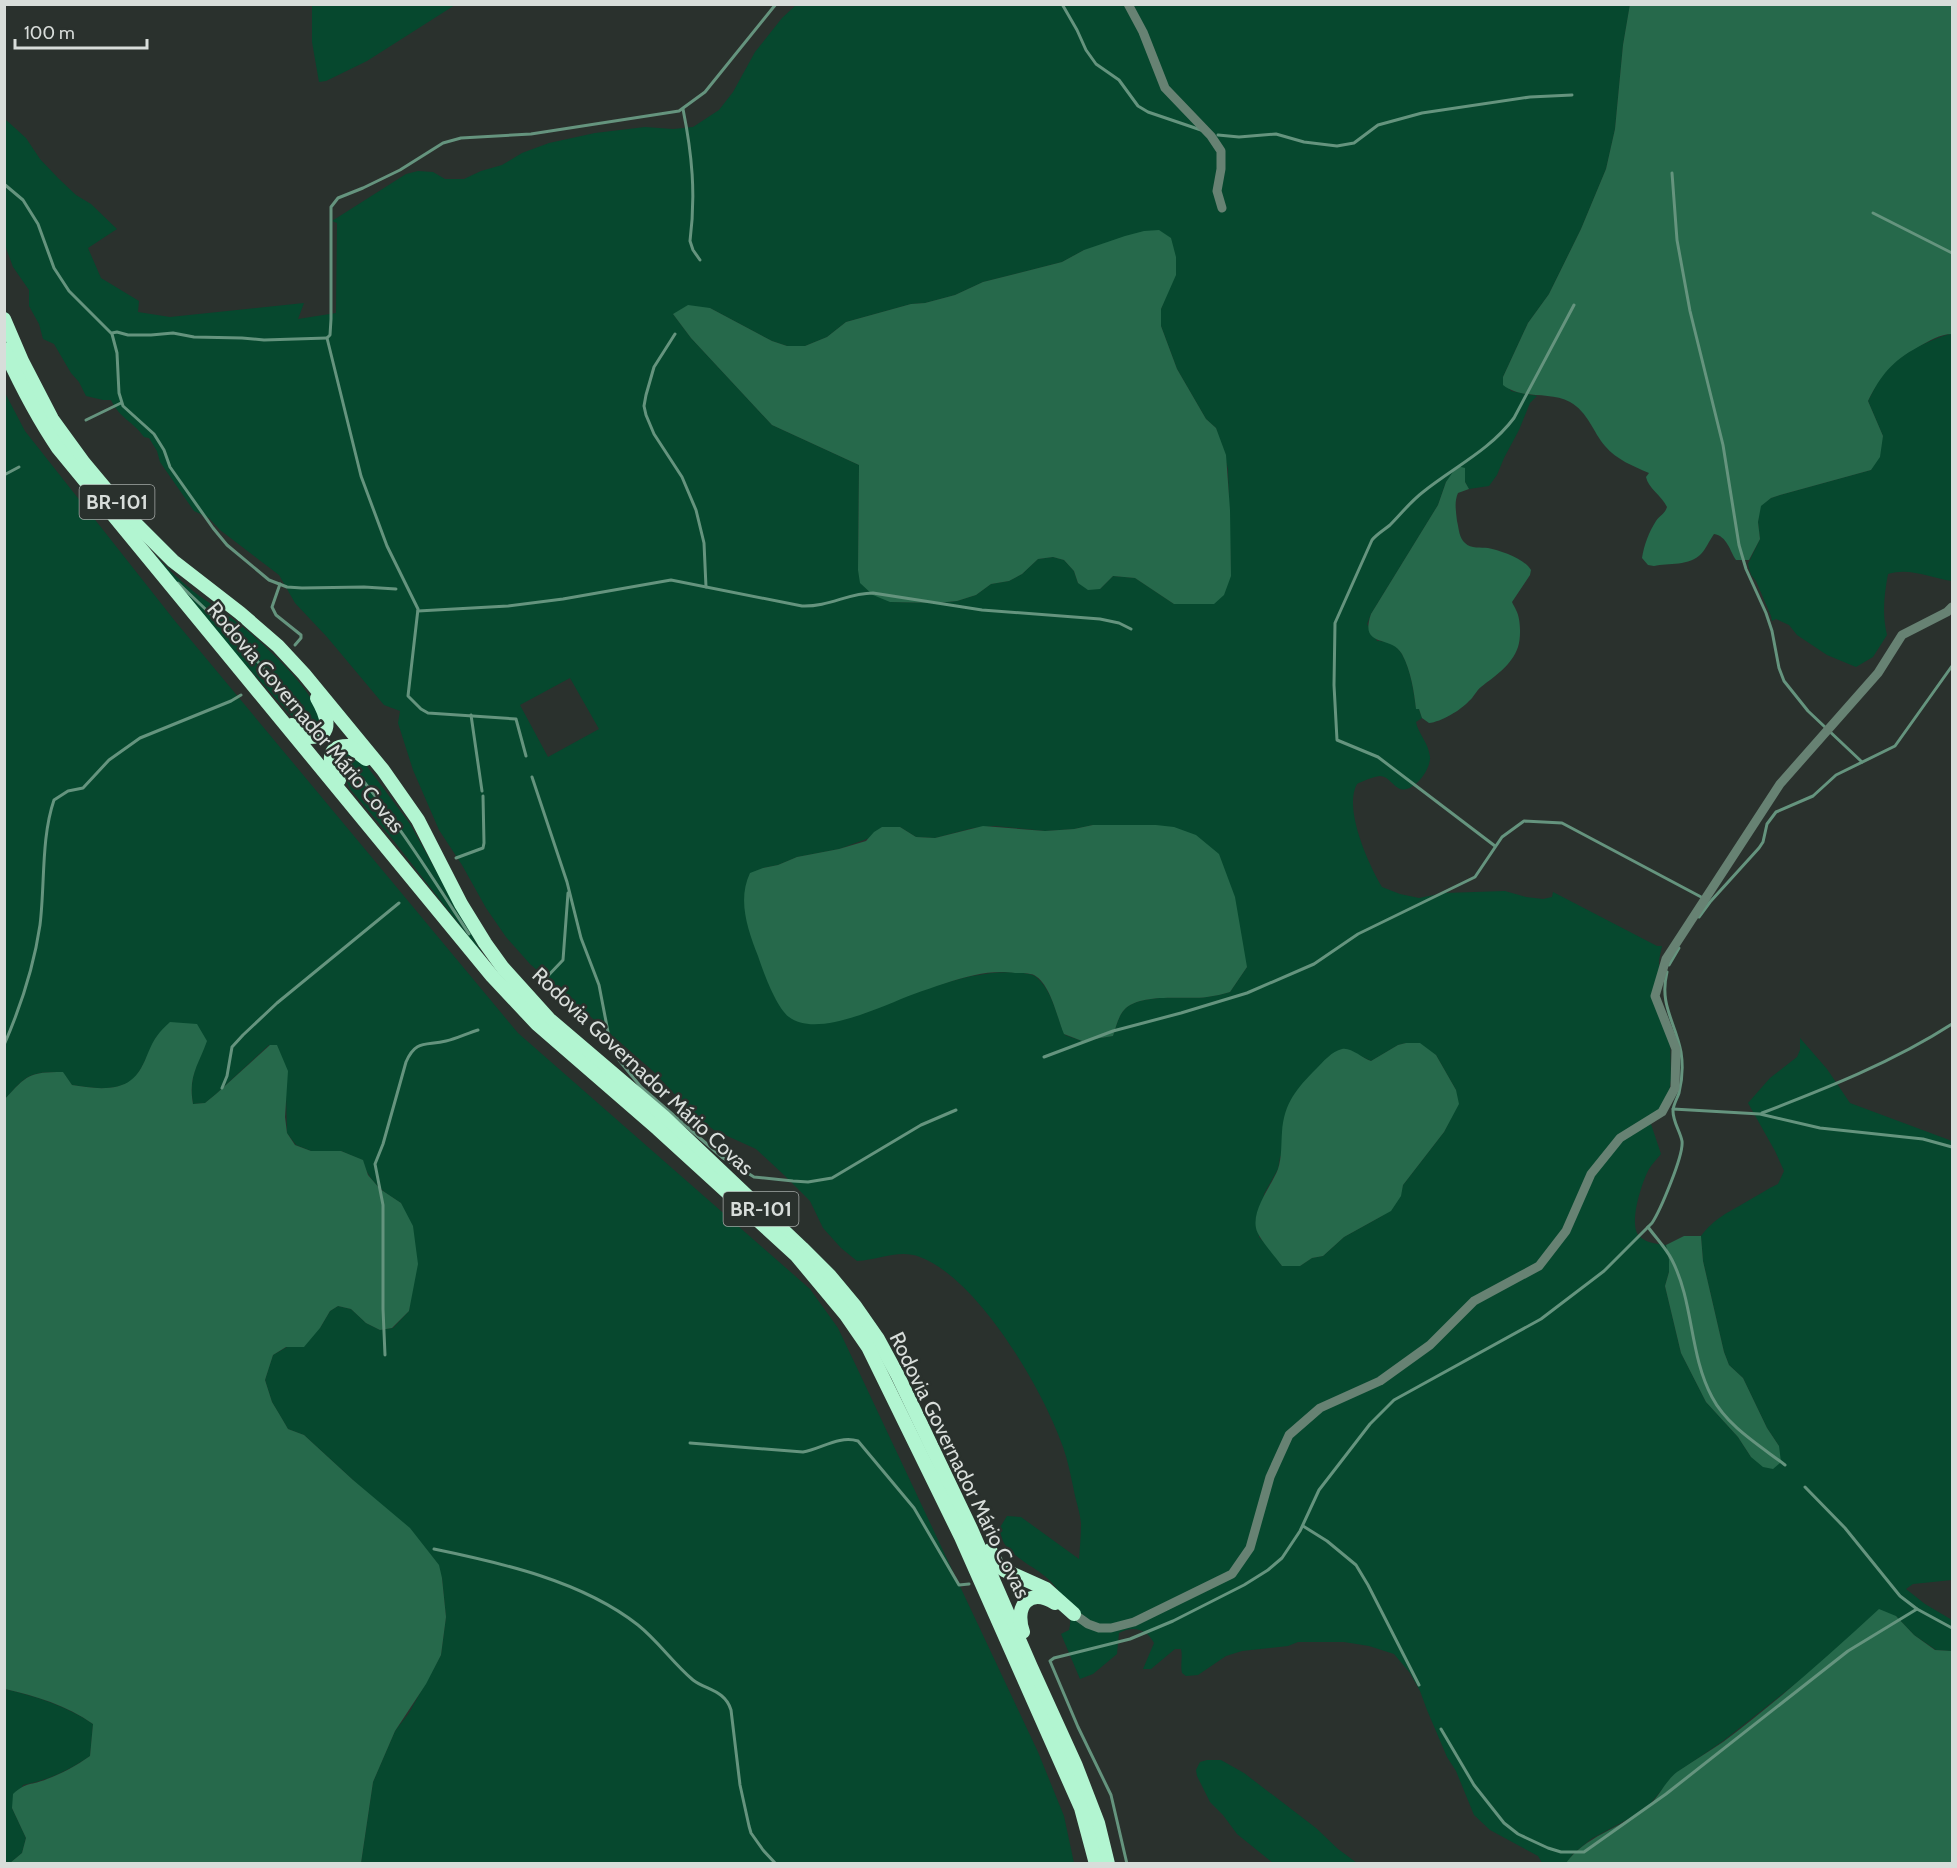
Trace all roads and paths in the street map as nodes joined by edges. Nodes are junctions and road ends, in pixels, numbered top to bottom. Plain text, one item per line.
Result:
1 (1128, 4) edge
2 (1222, 208) dead end
3 (4, 319) edge
4 (4, 349) edge
5 (1953, 607) edge
6 (278, 646) junction
7 (244, 676) junction
8 (418, 820) junction
9 (388, 848) junction
10 (934, 1450) junction
11 (1074, 1614) junction
12 (1053, 1716) junction
13 (1096, 1863) edge
14 (1108, 1863) edge

1 - 2 street
3 - 6 highway, Rodovia Governador Mário Covas / BR-101
4 - 7 highway, Rodovia Governador Mário Covas / BR-101
5 - 11 street
6 - 7 highway
6 - 8 highway, Rodovia Governador Mário Covas / BR-101
7 - 9 highway, Rodovia Governador Mário Covas / BR-101
8 - 9 highway
8 - 10 highway, Rodovia Governador Mário Covas / BR-101
9 - 13 highway, Rodovia Governador Mário Covas / BR-101
10 - 11 highway
10 - 12 highway, Rodovia Governador Mário Covas / BR-101
11 - 12 highway
12 - 14 highway, Rodovia Governador Mário Covas / BR-101

